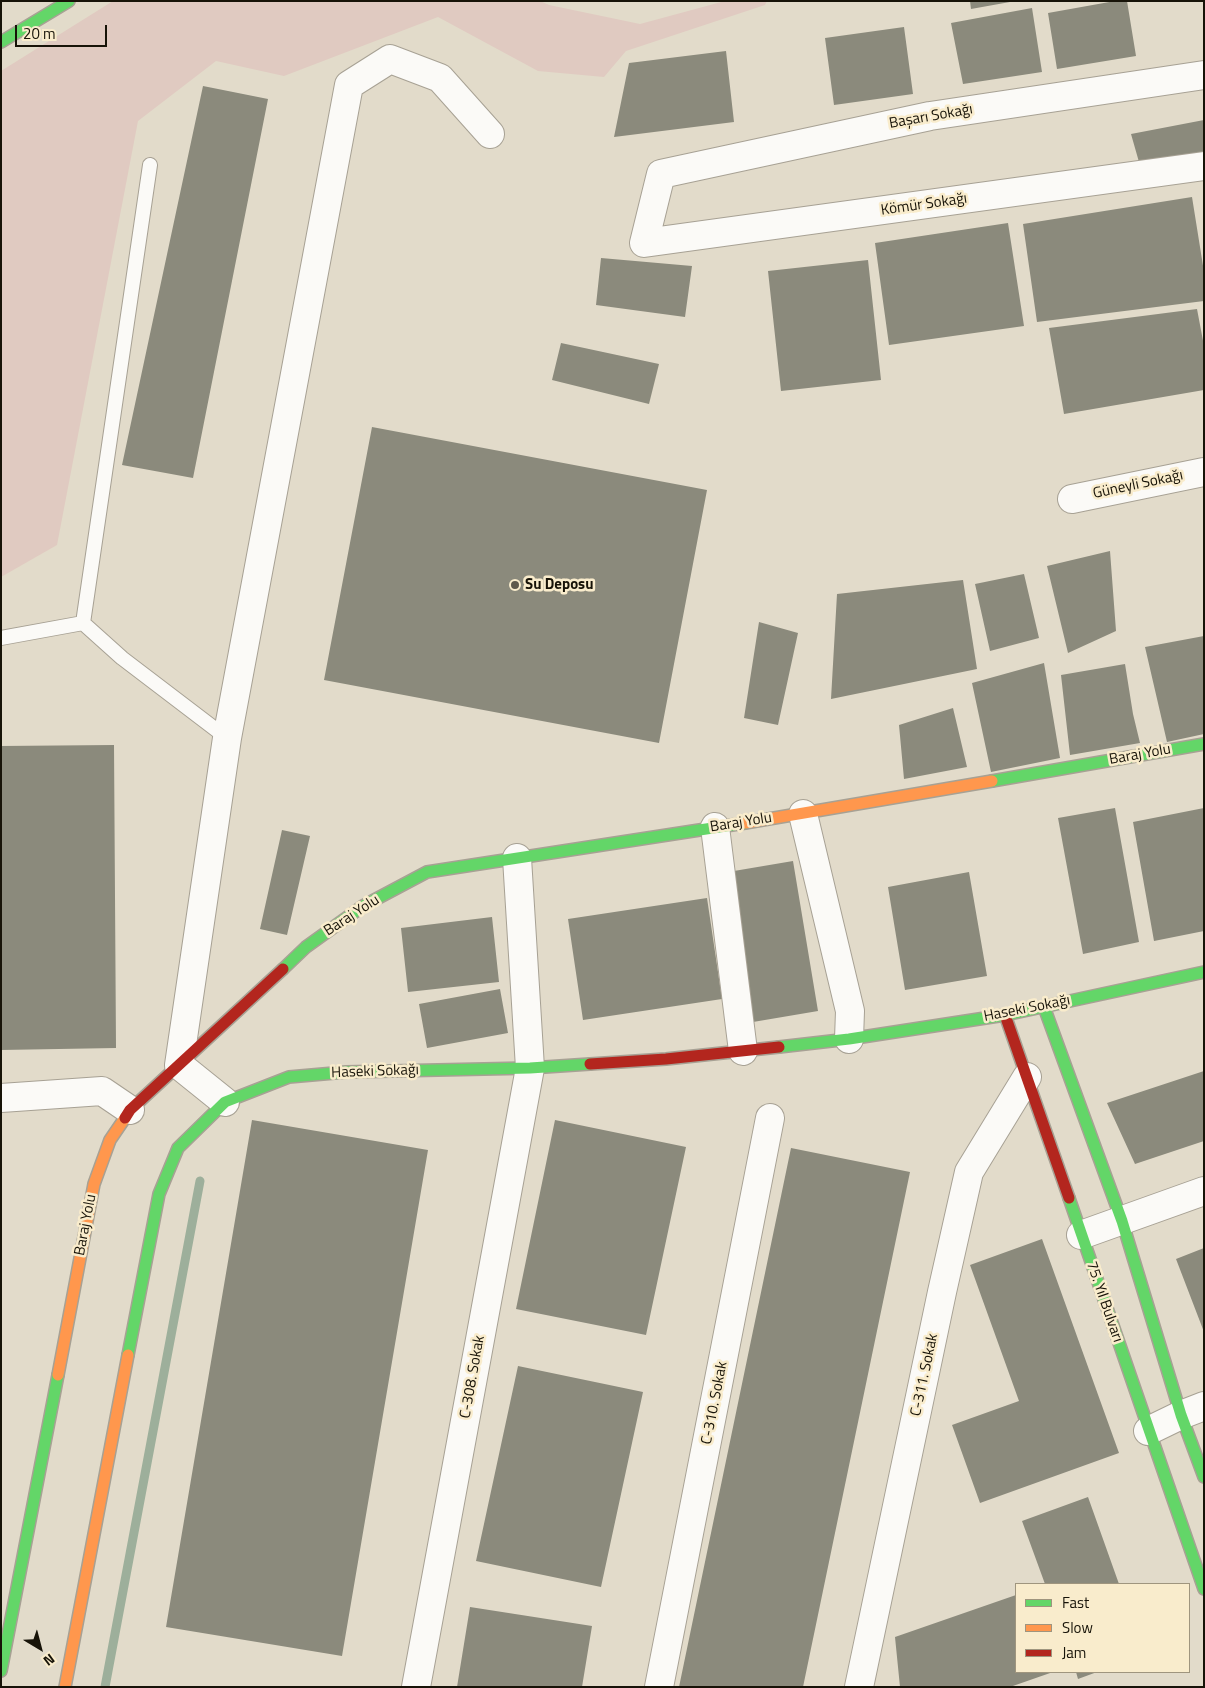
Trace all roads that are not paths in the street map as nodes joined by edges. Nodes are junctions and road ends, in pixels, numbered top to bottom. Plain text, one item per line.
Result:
1 (69, 1) edge
2 (1, 42) edge
3 (1204, 76) edge
4 (490, 134) dead end
5 (150, 165) dead end
6 (1204, 166) edge
7 (644, 243) joint
8 (1204, 472) edge
9 (1072, 499) dead end
10 (83, 623) junction
11 (1, 638) edge
12 (227, 738) junction
13 (1204, 744) edge
14 (803, 814) junction
15 (716, 827) junction
16 (517, 858) junction
17 (1204, 972) edge
18 (1044, 1007) junction
19 (1005, 1015) junction
20 (849, 1039) junction
21 (743, 1051) junction
22 (179, 1065) junction
23 (530, 1068) junction
24 (1028, 1077) junction
25 (1, 1098) edge
26 (224, 1102) junction
27 (130, 1110) junction
28 (770, 1118) dead end
29 (1204, 1191) edge
30 (1122, 1221) junction
31 (1082, 1235) junction
32 (1192, 1410) edge
33 (1148, 1431) junction
34 (1204, 1477) edge
35 (1204, 1589) edge
36 (1, 1671) edge
37 (65, 1687) edge
38 (416, 1687) edge
39 (659, 1687) edge
40 (859, 1687) edge

1 - 2 main road
3 - 7 street, Başarı Sokağı
4 - 12 street
5 - 10 lane
6 - 7 street, Kömür Sokağı
8 - 9 street, Güneyli Sokağı
10 - 11 lane
10 - 12 lane
12 - 22 street
13 - 14 main road, Baraj Yolu
14 - 15 main road, Baraj Yolu
14 - 20 street
15 - 16 main road, Baraj Yolu
15 - 21 street
16 - 22 main road, Baraj Yolu
16 - 23 street
17 - 18 main road, Haseki Sokağı
18 - 19 main road, Haseki Sokağı
18 - 30 main road
19 - 20 main road, Haseki Sokağı
19 - 24 main road, 75. Yıl Bulvarı
20 - 21 main road, Haseki Sokağı
21 - 23 main road, Haseki Sokağı
22 - 26 street
22 - 27 main road, Baraj Yolu
23 - 26 main road, Haseki Sokağı
23 - 38 street, C-308. Sokak
24 - 31 main road, 75. Yıl Bulvarı
24 - 40 street, C-311. Sokak
25 - 27 street
26 - 37 main road
27 - 36 main road, Baraj Yolu
28 - 39 street, C-310. Sokak
29 - 30 street
30 - 31 street
30 - 32 main road
31 - 33 main road, 75. Yıl Bulvarı
32 - 33 street
32 - 34 main road
33 - 35 main road, 75. Yıl Bulvarı

